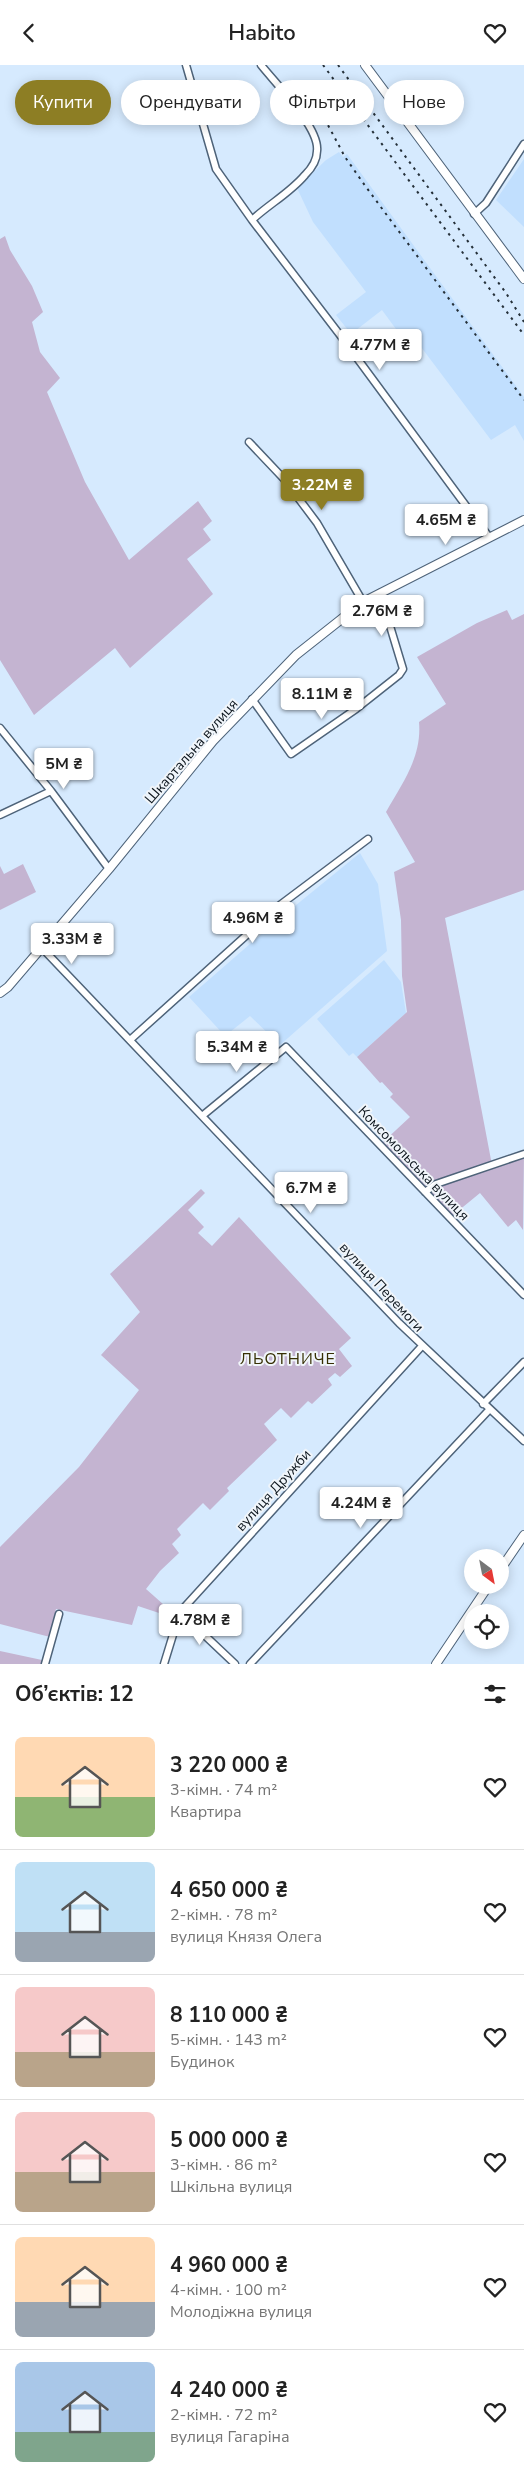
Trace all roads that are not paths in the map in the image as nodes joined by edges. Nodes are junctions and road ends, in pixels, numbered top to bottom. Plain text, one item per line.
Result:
1 (186, 65) edge
2 (261, 65) edge
3 (365, 65) edge
4 (524, 144) edge
5 (474, 214) junction
6 (252, 220) junction
7 (524, 279) edge
8 (249, 442) dead end
9 (524, 520) edge
10 (489, 537) junction
11 (380, 593) junction
12 (363, 602) junction
13 (252, 699) junction
14 (0, 728) edge
15 (51, 791) junction
16 (0, 815) edge
17 (368, 839) dead end
18 (108, 869) junction
19 (42, 948) junction
20 (0, 993) edge
21 (130, 1040) junction
22 (202, 1116) junction
23 (524, 1154) edge
24 (424, 1192) junction
25 (524, 1295) edge
26 (422, 1346) junction
27 (524, 1362) edge
28 (483, 1404) junction
29 (489, 1410) junction
30 (524, 1441) edge
31 (524, 1535) edge
32 (509, 1556) edge
33 (483, 1594) edge
34 (180, 1612) junction
35 (59, 1614) dead end
36 (45, 1664) edge
37 (164, 1664) edge
38 (235, 1664) edge
39 (250, 1664) edge
40 (436, 1664) edge

1 - 6 street
2 - 6 street
3 - 5 street
4 - 5 street
5 - 7 street
6 - 10 street
8 - 12 street
9 - 10 street, Шкартальна вулиця
10 - 11 street, Шкартальна вулиця
11 - 12 street, Шкартальна вулиця
11 - 13 street
12 - 13 street, Шкартальна вулиця
13 - 18 street, Шкартальна вулиця
14 - 15 street
15 - 16 street
15 - 18 street
17 - 21 street
18 - 19 street, Шкартальна вулиця
19 - 20 street, Шкартальна вулиця
19 - 21 street, вулиця Перемоги
21 - 22 street, вулиця Перемоги
22 - 24 street, Комсомольська вулиця
22 - 26 street, вулиця Перемоги
23 - 24 street
24 - 25 street, Комсомольська вулиця
26 - 28 street, вулиця Перемоги
26 - 34 street, вулиця Дружби
27 - 28 street
28 - 29 street, вулиця Перемоги
29 - 30 street, вулиця Перемоги
29 - 39 street
31 - 32 street
33 - 40 street
34 - 37 street, вулиця Дружби
34 - 38 street
35 - 36 street

